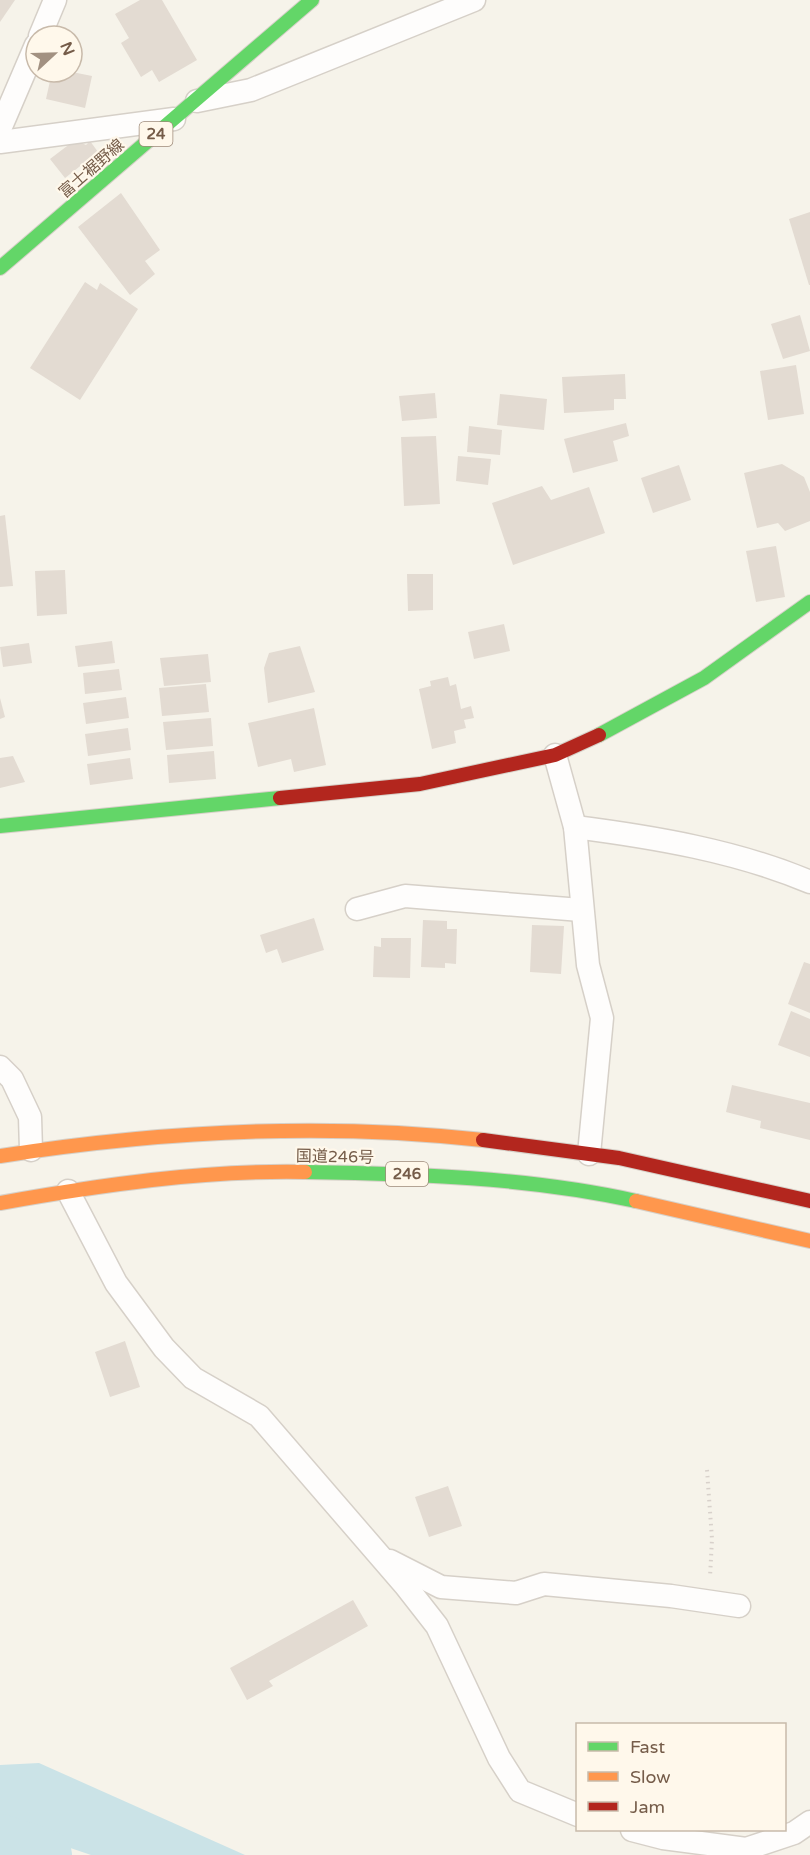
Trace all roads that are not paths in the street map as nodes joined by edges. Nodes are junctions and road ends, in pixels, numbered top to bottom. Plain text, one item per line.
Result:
1 (56, 0) edge
2 (312, 0) edge
3 (474, 0) edge
4 (45, 24) edge
5 (24, 73) edge
6 (195, 101) junction
7 (174, 119) junction
8 (0, 129) edge
9 (0, 142) edge
10 (0, 268) edge
11 (810, 602) edge
12 (555, 755) junction
13 (0, 826) edge
14 (575, 827) junction
15 (810, 882) edge
16 (357, 909) dead end
17 (581, 910) junction
18 (0, 1067) edge
19 (31, 1150) junction
20 (589, 1154) junction
21 (0, 1156) edge
22 (68, 1191) junction
23 (810, 1201) edge
24 (0, 1203) edge
25 (810, 1241) edge
26 (380, 1556) junction
27 (739, 1606) dead end
28 (576, 1814) edge
29 (810, 1822) edge
30 (636, 1831) edge

1 - 4 street
2 - 6 main road, 富士裾野線 / 24
3 - 6 street
5 - 8 street
6 - 7 main road, 富士裾野線 / 24
7 - 9 street
7 - 10 main road, 富士裾野線 / 24
11 - 12 main road
12 - 13 main road
12 - 14 street
14 - 15 street
14 - 17 street
16 - 17 street
17 - 20 street
18 - 19 street
19 - 20 main road, 国道246号
19 - 21 main road, 国道246号
20 - 23 main road, 国道246号
22 - 24 main road, 国道246号 / 246
22 - 25 main road, 国道246号 / 246
22 - 26 street
26 - 27 street
26 - 28 street
29 - 30 street

